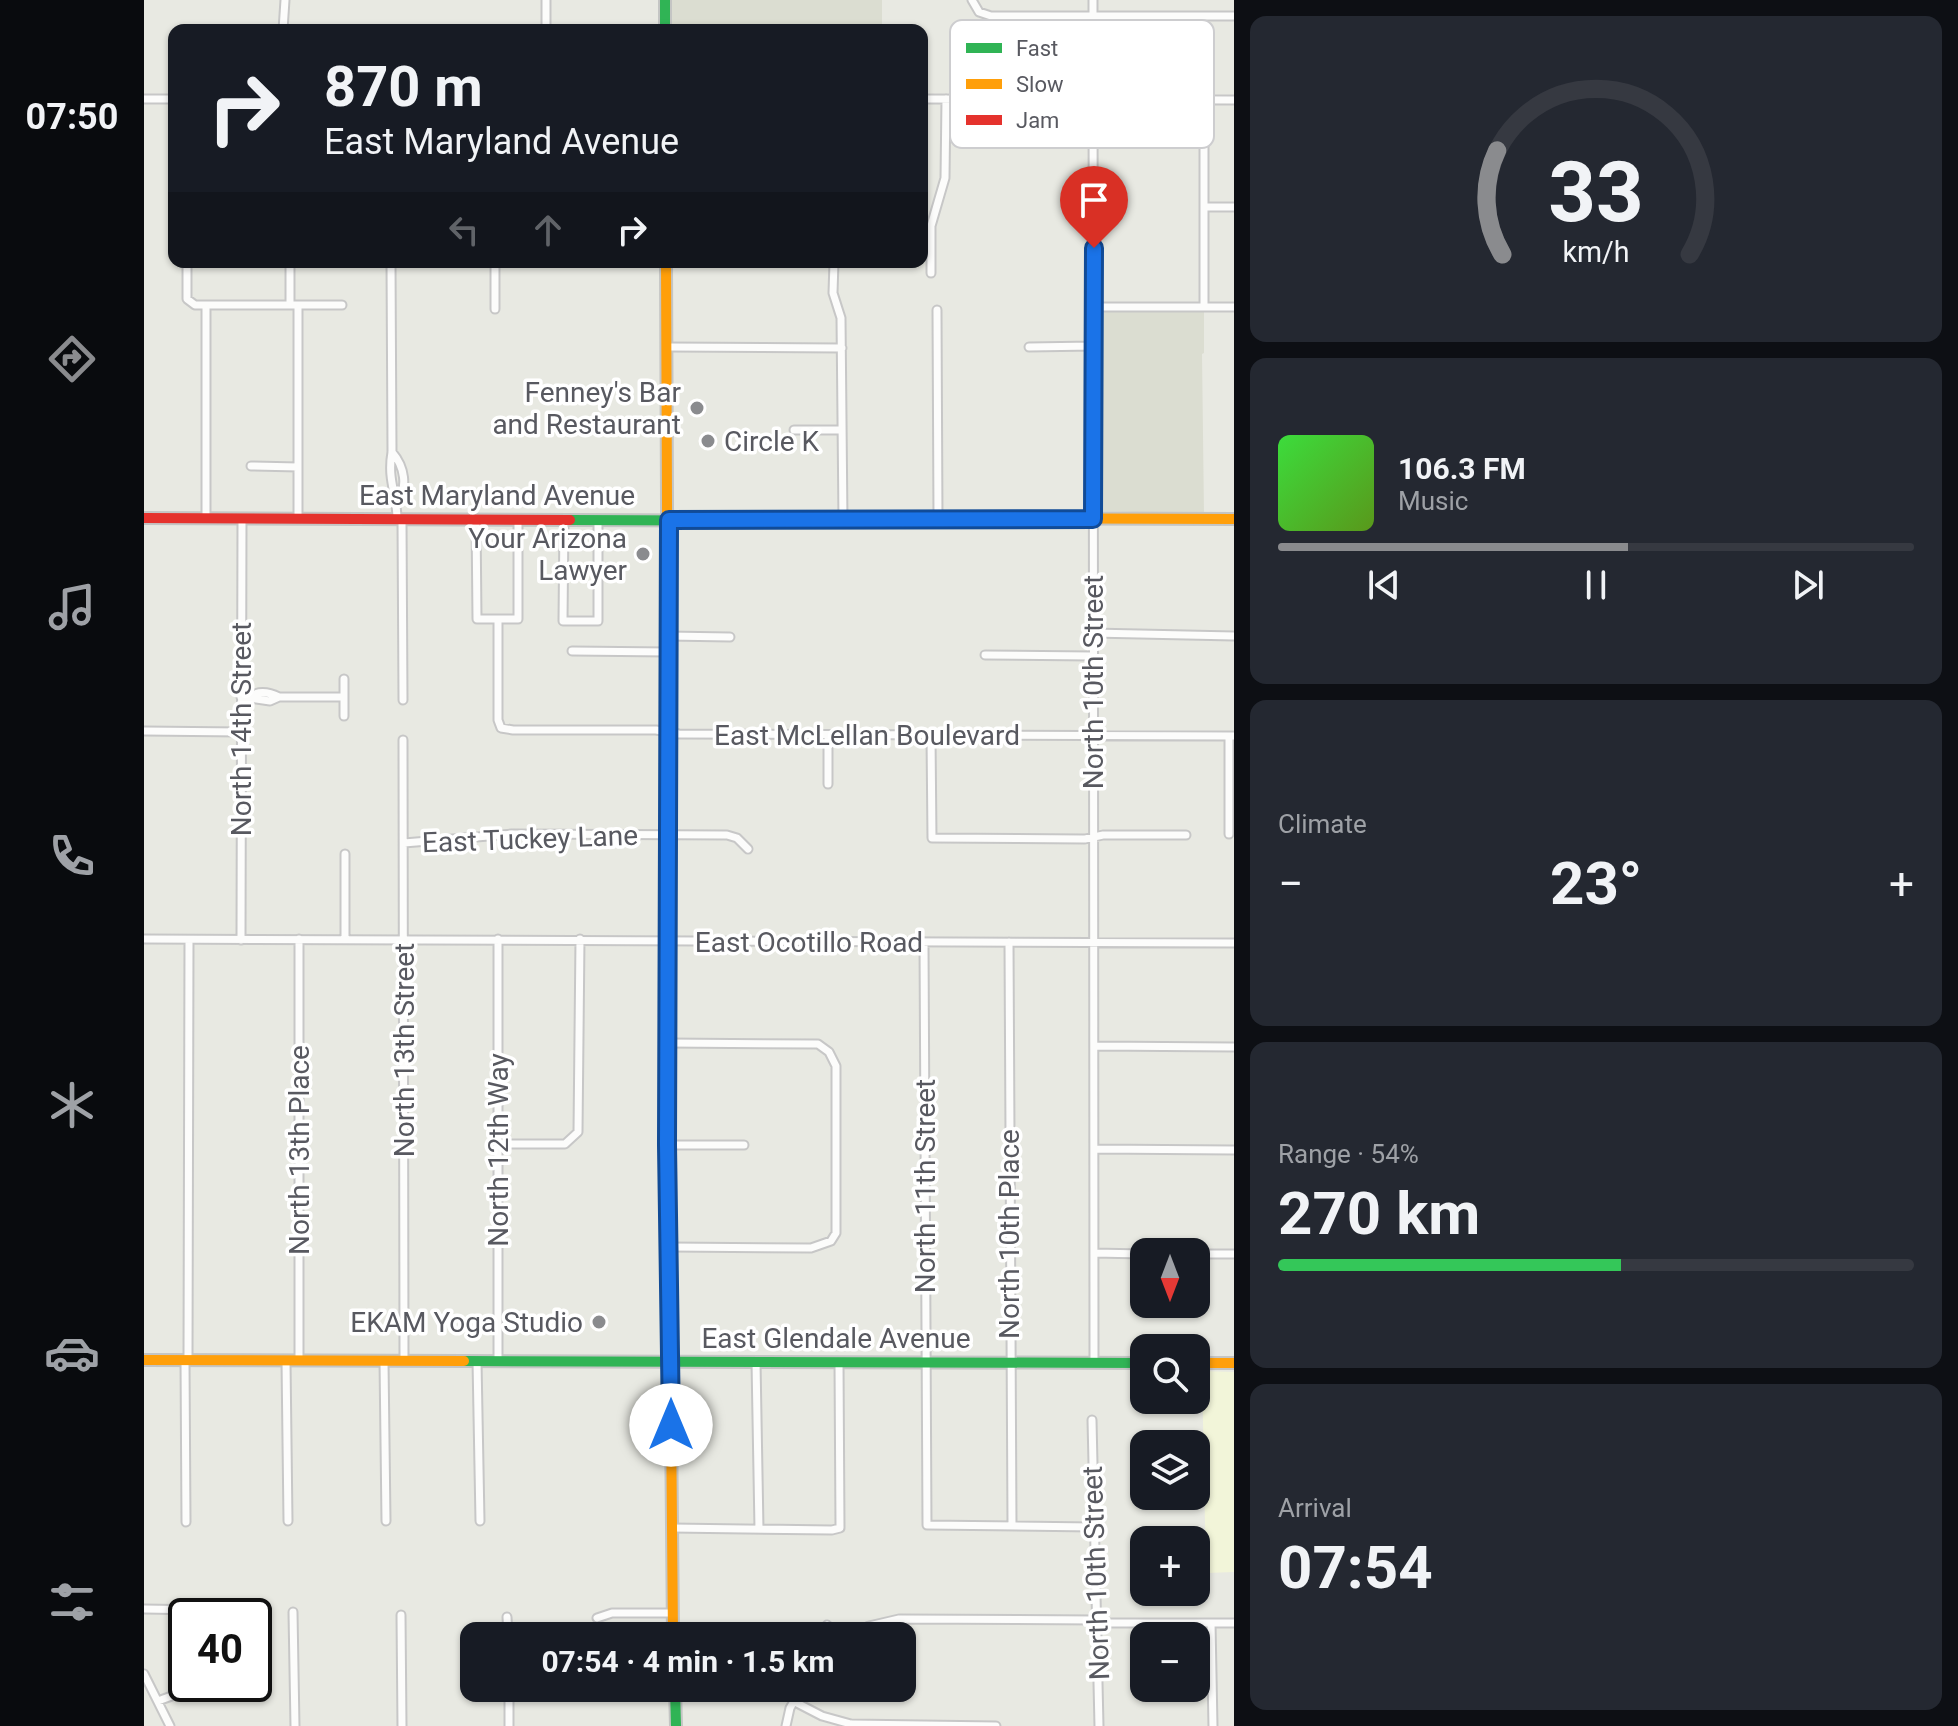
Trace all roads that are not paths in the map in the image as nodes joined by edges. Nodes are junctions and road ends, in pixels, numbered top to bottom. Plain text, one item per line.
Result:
1 (285, 0) edge
2 (546, 0) edge
3 (665, 0) edge
4 (972, 0) edge
5 (1093, 0) edge
6 (1093, 15) junction
7 (1234, 16) edge
8 (1093, 20) edge
9 (283, 24) edge
10 (546, 24) edge
11 (665, 24) edge
12 (144, 99) edge
13 (168, 99) edge
14 (928, 99) edge
15 (946, 99) junction
16 (950, 99) edge
17 (1094, 148) edge
18 (1204, 148) edge
19 (1204, 207) junction
20 (1234, 207) edge
21 (187, 268) edge
22 (291, 268) edge
23 (391, 268) edge
24 (495, 268) edge
25 (666, 268) edge
26 (834, 268) edge
27 (931, 273) dead end
28 (206, 305) junction
29 (294, 305) junction
30 (342, 305) dead end
31 (1093, 307) junction
32 (1204, 307) junction
33 (1234, 307) edge
34 (495, 309) dead end
35 (937, 310) dead end
36 (1093, 346) junction
37 (667, 347) junction
38 (1029, 347) dead end
39 (842, 348) junction
40 (794, 430) dead end
41 (842, 430) junction
42 (392, 452) junction
43 (251, 466) dead end
44 (298, 467) junction
45 (397, 504) junction
46 (144, 518) edge
47 (206, 518) junction
48 (242, 518) junction
49 (298, 518) junction
50 (476, 519) junction
51 (518, 519) junction
52 (938, 519) junction
53 (1093, 519) junction
54 (1234, 519) edge
55 (399, 520) junction
56 (564, 520) junction
57 (598, 520) junction
58 (669, 520) junction
59 (843, 521) junction
60 (498, 619) junction
61 (1092, 633) junction
62 (668, 636) junction
63 (1234, 636) edge
64 (730, 637) dead end
65 (572, 651) dead end
66 (668, 652) junction
67 (985, 655) dead end
68 (1092, 656) junction
69 (344, 679) dead end
70 (245, 697) junction
71 (344, 697) junction
72 (403, 700) dead end
73 (344, 716) dead end
74 (144, 731) edge
75 (241, 732) junction
76 (667, 732) junction
77 (828, 735) junction
78 (1092, 735) junction
79 (931, 736) junction
80 (1231, 736) edge
81 (403, 740) dead end
82 (828, 784) dead end
83 (1229, 834) dead end
84 (667, 835) junction
85 (1186, 835) dead end
86 (1093, 836) junction
87 (404, 843) junction
88 (748, 849) dead end
89 (345, 854) dead end
90 (144, 939) edge
91 (299, 939) junction
92 (404, 939) junction
93 (498, 939) junction
94 (580, 939) junction
95 (189, 940) junction
96 (241, 940) junction
97 (345, 940) junction
98 (667, 941) junction
99 (924, 942) junction
100 (1009, 942) junction
101 (1093, 943) junction
102 (1234, 943) edge
103 (667, 1043) junction
104 (1094, 1046) junction
105 (1234, 1047) edge
106 (498, 1144) junction
107 (667, 1145) junction
108 (744, 1145) dead end
109 (1094, 1149) junction
110 (1234, 1150) edge
111 (670, 1247) junction
112 (1094, 1253) junction
113 (1130, 1254) edge
114 (1210, 1254) edge
115 (1234, 1254) edge
116 (144, 1360) edge
117 (186, 1360) junction
118 (286, 1361) junction
119 (299, 1361) junction
120 (384, 1361) junction
121 (404, 1361) junction
122 (477, 1361) junction
123 (498, 1361) junction
124 (671, 1361) junction
125 (756, 1362) junction
126 (839, 1362) junction
127 (925, 1363) junction
128 (1010, 1363) junction
129 (1094, 1363) junction
130 (1130, 1363) edge
131 (1210, 1363) edge
132 (1234, 1363) edge
133 (1092, 1420) dead end
134 (288, 1521) dead end
135 (386, 1521) dead end
136 (480, 1521) dead end
137 (186, 1522) dead end
138 (1012, 1526) junction
139 (1093, 1527) junction
140 (672, 1528) junction
141 (759, 1529) junction
142 (144, 1609) edge
143 (168, 1609) edge
144 (293, 1612) dead end
145 (673, 1613) junction
146 (401, 1615) dead end
147 (507, 1617) dead end
148 (597, 1618) dead end
149 (1099, 1621) junction
150 (507, 1622) edge
151 (673, 1622) edge
152 (886, 1622) edge
153 (1211, 1623) junction
154 (1234, 1623) edge
155 (144, 1674) edge
156 (168, 1697) edge
157 (158, 1701) junction
158 (509, 1702) edge
159 (675, 1702) edge
160 (793, 1702) edge
161 (795, 1702) edge
162 (170, 1726) edge
163 (295, 1726) edge
164 (402, 1726) edge
165 (509, 1726) edge
166 (676, 1726) edge
167 (786, 1726) edge
168 (996, 1726) edge
169 (1099, 1726) edge
170 (1213, 1726) edge

1 - 9 street
2 - 10 street
3 - 11 street
4 - 6 street
5 - 6 street, North 10th Street
6 - 7 street
6 - 8 street, North 10th Street
12 - 13 street
14 - 15 street
15 - 16 street
15 - 27 street
17 - 31 street, North 10th Street
18 - 19 street
19 - 20 street
19 - 32 street
21 - 28 street
22 - 29 street
23 - 42 street
24 - 34 street
25 - 37 street
26 - 39 street
28 - 29 street
28 - 47 street
29 - 30 street
29 - 44 street
31 - 32 street
31 - 36 street, North 10th Street
32 - 33 street
35 - 52 street
36 - 38 street
36 - 53 street, North 10th Street
37 - 39 street
37 - 58 street
39 - 41 street
40 - 41 street
41 - 59 street
42 - 45 street
42 - 45 street
43 - 44 street
44 - 49 street
45 - 55 street
46 - 47 street, East Maryland Avenue
47 - 48 street, East Maryland Avenue
48 - 49 street, East Maryland Avenue
48 - 70 street, North 14th Street
49 - 55 street, East Maryland Avenue
50 - 51 street, East Maryland Avenue
50 - 55 street, East Maryland Avenue
50 - 60 street
51 - 56 street, East Maryland Avenue
51 - 60 street
52 - 53 street, East Maryland Avenue
52 - 59 street, East Maryland Avenue
53 - 54 street, East Maryland Avenue
53 - 61 street, North 10th Street
55 - 72 street
56 - 57 street, East Maryland Avenue
56 - 57 street
57 - 58 street, East Maryland Avenue
58 - 59 street, East Maryland Avenue
58 - 62 street
60 - 76 street, East McLellan Boulevard
61 - 63 street
61 - 68 street, North 10th Street
62 - 64 street
62 - 66 street
65 - 66 street
66 - 76 street
67 - 68 street
68 - 78 street, North 10th Street
69 - 71 street
70 - 71 street
70 - 75 street, North 14th Street
71 - 73 street
74 - 75 street
75 - 96 street, North 14th Street
76 - 77 street, East McLellan Boulevard
76 - 84 street
77 - 79 street, East McLellan Boulevard
77 - 82 street
78 - 79 street, East McLellan Boulevard
78 - 80 street, East McLellan Boulevard
78 - 86 street, North 10th Street
79 - 86 street
80 - 83 street
81 - 87 street, North 13th Street
84 - 87 street, East Tuckey Lane
84 - 88 street, East Tuckey Lane
84 - 98 street
85 - 86 street
86 - 101 street, North 10th Street
87 - 92 street, North 13th Street
89 - 97 street
90 - 95 street, East Ocotillo Road
91 - 96 street, East Ocotillo Road
91 - 97 street, East Ocotillo Road
91 - 119 street, North 13th Place
92 - 93 street, East Ocotillo Road
92 - 97 street, East Ocotillo Road
92 - 121 street, North 13th Street
93 - 94 street, East Ocotillo Road
93 - 106 street, North 12th Way
94 - 98 street, East Ocotillo Road
94 - 106 street
95 - 96 street, East Ocotillo Road
95 - 117 street
98 - 99 street, East Ocotillo Road
98 - 103 street
99 - 100 street, East Ocotillo Road
99 - 127 street, North 11th Street
100 - 101 street, East Ocotillo Road
100 - 128 street, North 10th Place
101 - 102 street, East Ocotillo Road
101 - 104 street, North 10th Street
103 - 107 street
103 - 111 street
104 - 105 street
104 - 109 street, North 10th Street
106 - 123 street, North 12th Way
107 - 108 street
107 - 111 street
109 - 110 street
109 - 112 street, North 10th Street
111 - 124 street
112 - 113 street
112 - 129 street, North 10th Street
114 - 115 street
116 - 117 street, East Glendale Avenue
117 - 118 street, East Glendale Avenue
117 - 137 street
118 - 119 street, East Glendale Avenue
118 - 134 street
119 - 120 street, East Glendale Avenue
120 - 121 street, East Glendale Avenue
120 - 135 street
121 - 122 street, East Glendale Avenue
122 - 123 street, East Glendale Avenue
122 - 136 street
123 - 124 street, East Glendale Avenue
124 - 125 street, East Glendale Avenue
124 - 140 street
125 - 126 street, East Glendale Avenue
125 - 141 street
126 - 127 street, East Glendale Avenue
126 - 141 street
127 - 128 street, East Glendale Avenue
127 - 138 street, North 11th Street
128 - 129 street, East Glendale Avenue
128 - 138 street, North 10th Place
129 - 130 street, East Glendale Avenue
131 - 132 street
133 - 139 street, North 10th Street
138 - 139 street
139 - 149 street, North 10th Street
140 - 141 street
140 - 145 street
142 - 143 street
144 - 163 street
145 - 148 street
145 - 151 street
146 - 164 street
147 - 150 street
149 - 152 street
149 - 153 street
149 - 169 street, North 10th Street
153 - 154 street
153 - 170 street
155 - 157 street
156 - 157 street
157 - 162 street
158 - 165 street
159 - 166 street
160 - 167 street
161 - 168 street

